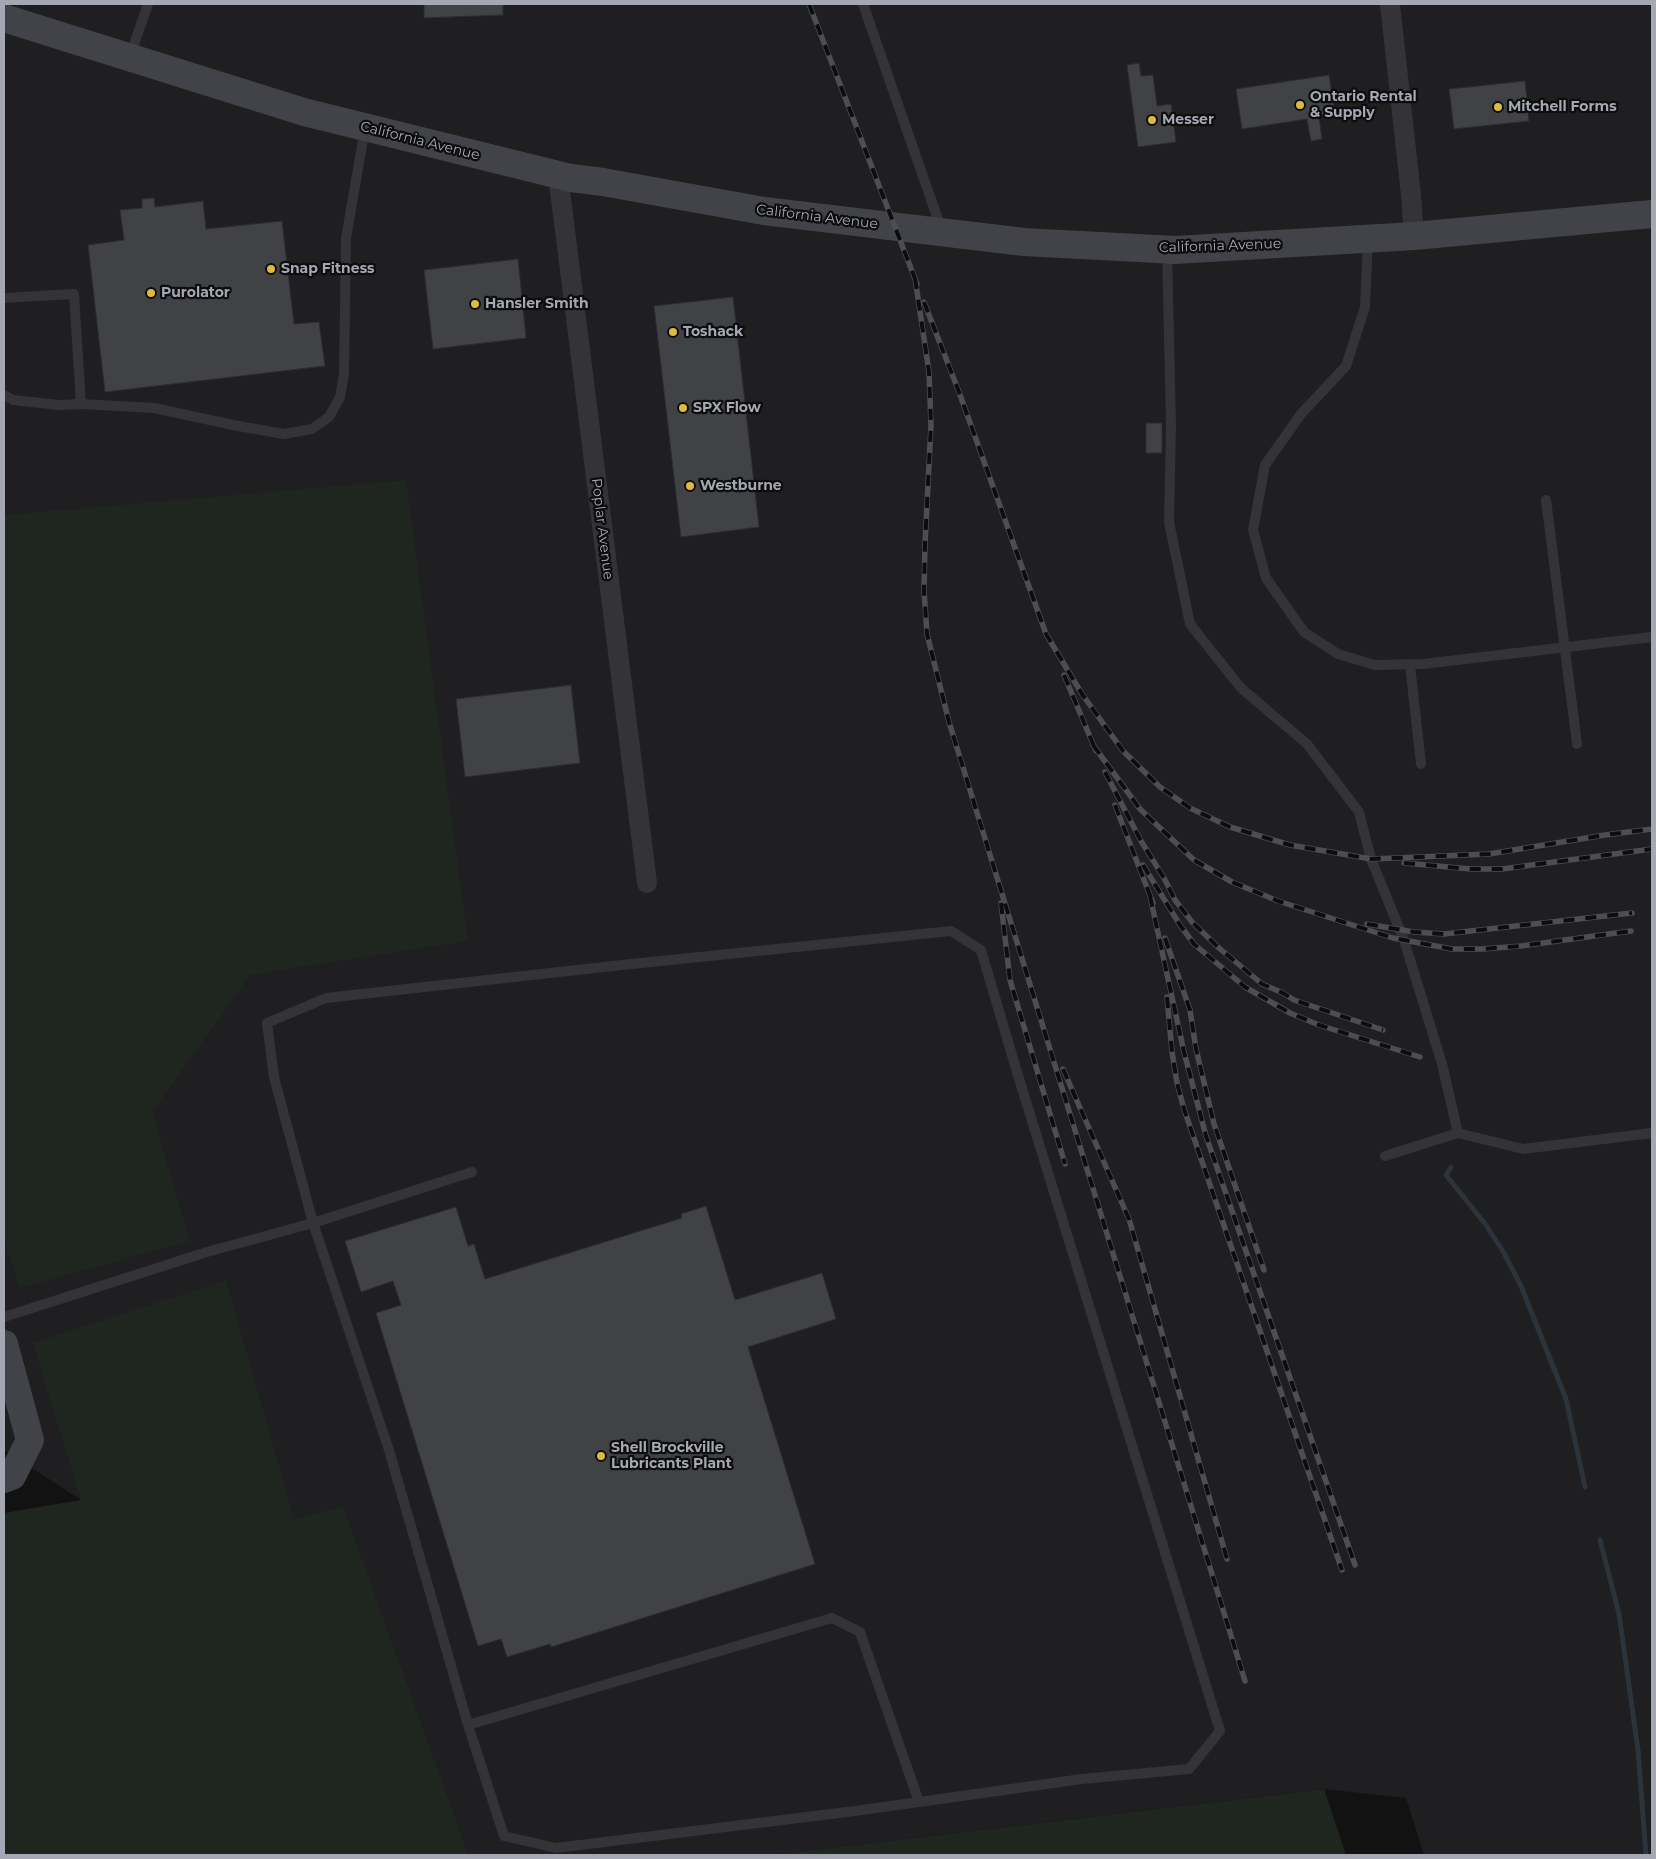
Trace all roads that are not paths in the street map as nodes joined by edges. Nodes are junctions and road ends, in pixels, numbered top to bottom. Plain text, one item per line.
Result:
1 (148, 4) edge
2 (863, 4) edge
3 (1390, 4) edge
4 (4, 18) edge
5 (130, 57) junction
6 (365, 127) junction
7 (558, 175) junction
8 (1652, 214) edge
9 (943, 232) junction
10 (1414, 236) junction
11 (1368, 238) junction
12 (1168, 249) junction
13 (4, 298) edge
14 (4, 396) edge
15 (81, 404) junction
16 (1546, 500) dead end
17 (1652, 636) edge
18 (1564, 647) junction
19 (1410, 665) junction
20 (1576, 744) dead end
21 (1421, 764) dead end
22 (646, 884) dead end
23 (1458, 1133) junction
24 (1652, 1133) edge
25 (1385, 1156) dead end
26 (472, 1172) dead end
27 (312, 1223) junction
28 (4, 1317) edge
29 (4, 1344) edge
30 (4, 1479) edge
31 (468, 1724) junction
32 (919, 1802) junction

1 - 5 lane
2 - 9 lane
3 - 10 street
4 - 5 street, California Avenue
5 - 6 street, California Avenue
6 - 7 street, California Avenue
6 - 15 lane
7 - 9 street, California Avenue
7 - 22 street, Poplar Avenue
8 - 10 street, California Avenue
9 - 12 street, California Avenue
10 - 11 street, California Avenue
11 - 12 street, California Avenue
11 - 19 lane
12 - 23 lane
13 - 15 lane
14 - 15 lane
16 - 18 lane
17 - 18 lane
18 - 19 lane
18 - 20 lane
19 - 21 lane
23 - 24 lane
23 - 25 lane
26 - 27 lane
27 - 28 lane
27 - 31 lane
27 - 32 lane
29 - 30 street
31 - 32 lane
31 - 32 lane

